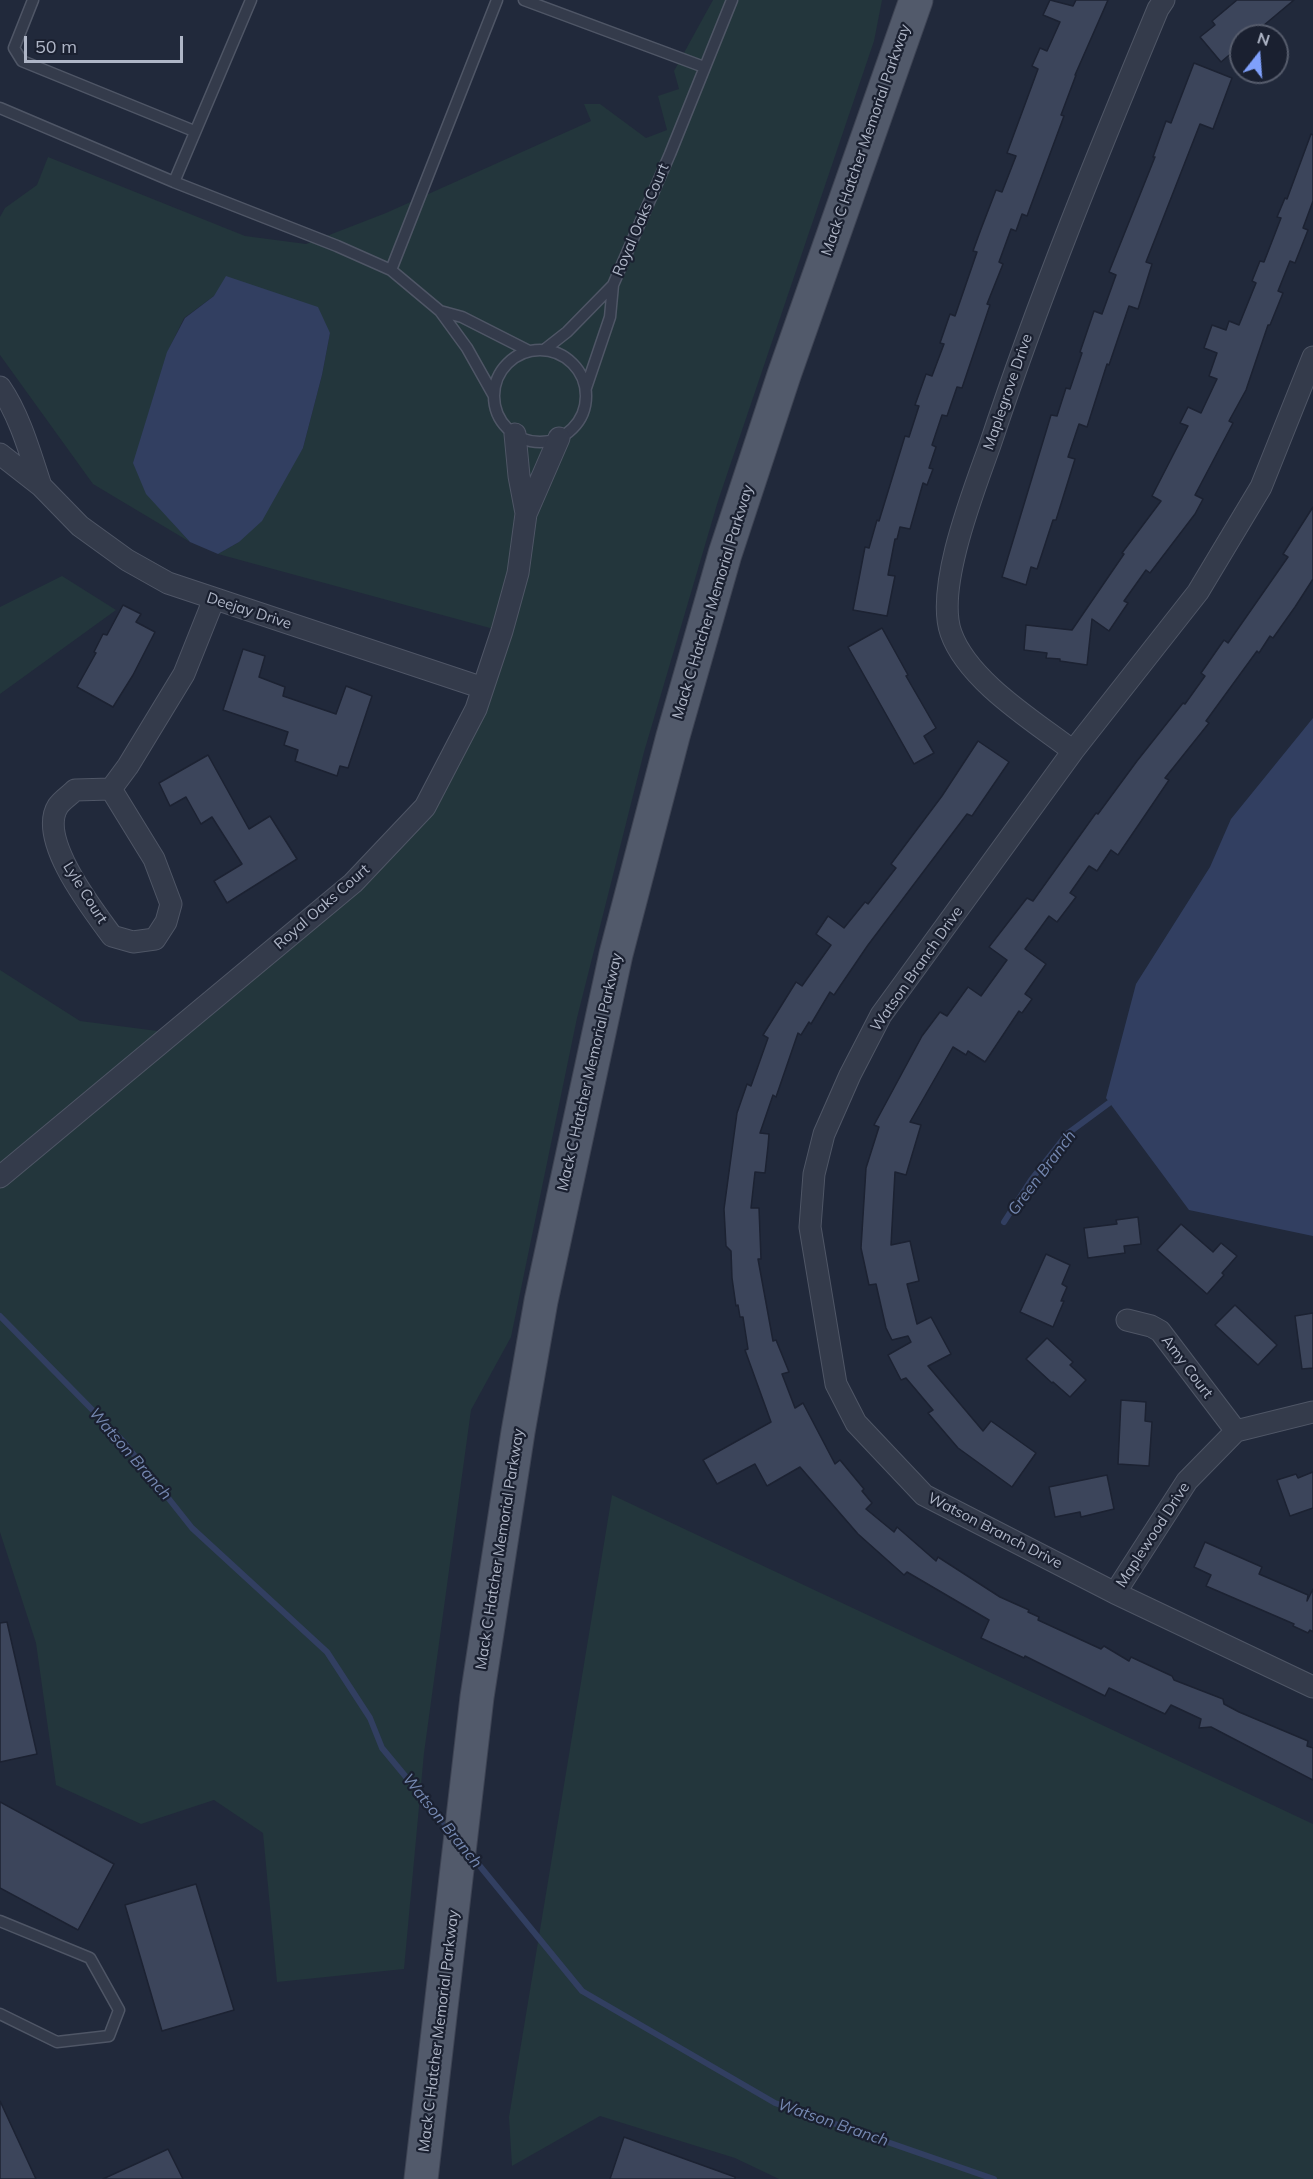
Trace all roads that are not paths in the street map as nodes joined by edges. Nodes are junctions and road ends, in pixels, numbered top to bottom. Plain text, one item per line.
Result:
1 (33, 0) edge
2 (251, 0) edge
3 (497, 0) edge
4 (524, 0) edge
5 (732, 0) edge
6 (915, 0) edge
7 (1164, 0) edge
8 (704, 67) junction
9 (0, 108) edge
10 (194, 131) junction
11 (174, 182) junction
12 (391, 270) junction
13 (613, 285) junction
14 (440, 311) junction
15 (544, 350) junction
16 (529, 351) junction
17 (1313, 357) edge
18 (0, 387) edge
19 (585, 388) junction
20 (494, 396) junction
21 (515, 434) junction
22 (559, 438) junction
23 (0, 454) edge
24 (41, 486) junction
25 (526, 514) junction
26 (214, 600) junction
27 (483, 688) junction
28 (1073, 751) junction
29 (111, 789) junction
30 (0, 1177) edge
31 (1127, 1320) dead end
32 (1313, 1412) edge
33 (1236, 1431) junction
34 (1114, 1593) junction
35 (1313, 1687) edge
36 (0, 1921) edge
37 (0, 2014) edge
38 (421, 2179) edge

1 - 10 lane
2 - 10 lane
3 - 12 lane
4 - 8 lane
5 - 8 lane, Royal Oaks Court
6 - 38 main road, Mack C Hatcher Memorial Parkway
7 - 28 street, Maplegrove Drive
8 - 13 lane, Royal Oaks Court
9 - 11 lane
10 - 11 lane
11 - 12 lane
12 - 14 lane
13 - 15 lane, Royal Oaks Court
13 - 19 lane, Royal Oaks Court
14 - 16 lane
14 - 20 lane
15 - 16 lane
15 - 19 lane
16 - 20 lane
17 - 28 street, Watson Branch Drive
18 - 24 street, Deejay Drive
19 - 22 lane
20 - 21 lane
21 - 22 lane
21 - 25 street, Royal Oaks Court
22 - 25 street, Royal Oaks Court
23 - 24 street, Deejay Drive
24 - 26 street, Deejay Drive
25 - 27 street, Royal Oaks Court
26 - 27 street, Deejay Drive
26 - 29 street
27 - 30 street, Royal Oaks Court
28 - 34 street, Watson Branch Drive
29 - 29 street, Lyle Court
31 - 33 street, Amy Court
32 - 33 street
33 - 34 street, Maplewood Drive
34 - 35 street, Watson Branch Drive
36 - 37 lane

